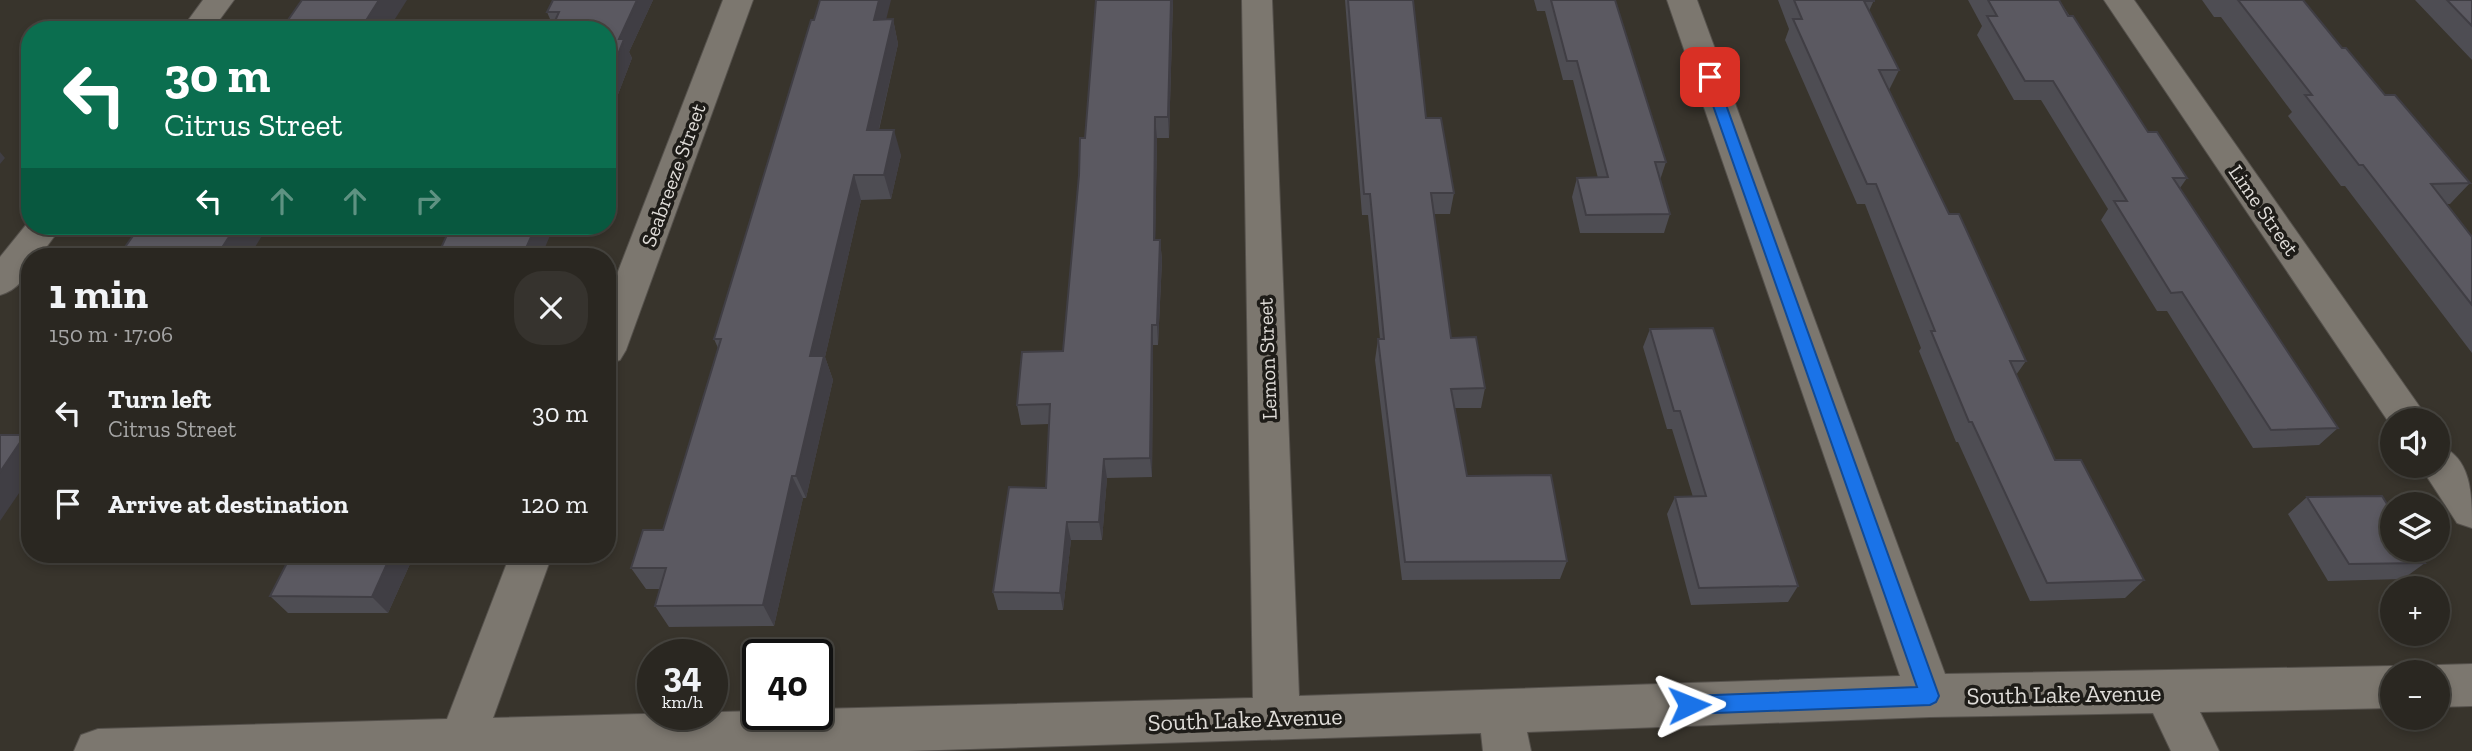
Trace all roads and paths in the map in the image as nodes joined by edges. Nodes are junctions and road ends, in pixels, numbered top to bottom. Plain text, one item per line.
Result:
1 (219, 0) edge
2 (738, 0) edge
3 (1257, 0) edge
4 (1682, 0) edge
5 (2119, 0) edge
6 (203, 21) edge
7 (21, 254) edge
8 (1, 279) edge
9 (616, 327) edge
10 (2401, 408) edge
11 (2450, 478) edge
12 (2472, 511) edge
13 (528, 563) edge
14 (2450, 685) edge
15 (2472, 685) edge
16 (2380, 687) edge
17 (2167, 693) junction
18 (1930, 696) junction
19 (1277, 719) junction
20 (1504, 731) edge
21 (462, 740) junction
22 (817, 741) edge
23 (98, 751) edge
24 (2195, 751) edge

1 - 6 street
2 - 9 street, Seabreeze Street
3 - 19 street, Lemon Street
4 - 18 street
5 - 10 street, Lime Street
7 - 8 street
11 - 12 street
13 - 21 street
14 - 15 street
16 - 17 street, South Lake Avenue
17 - 18 street, South Lake Avenue
17 - 24 street
18 - 20 street, South Lake Avenue
19 - 20 street, South Lake Avenue
19 - 22 street, South Lake Avenue
21 - 22 street, South Lake Avenue
21 - 23 street, South Lake Avenue

